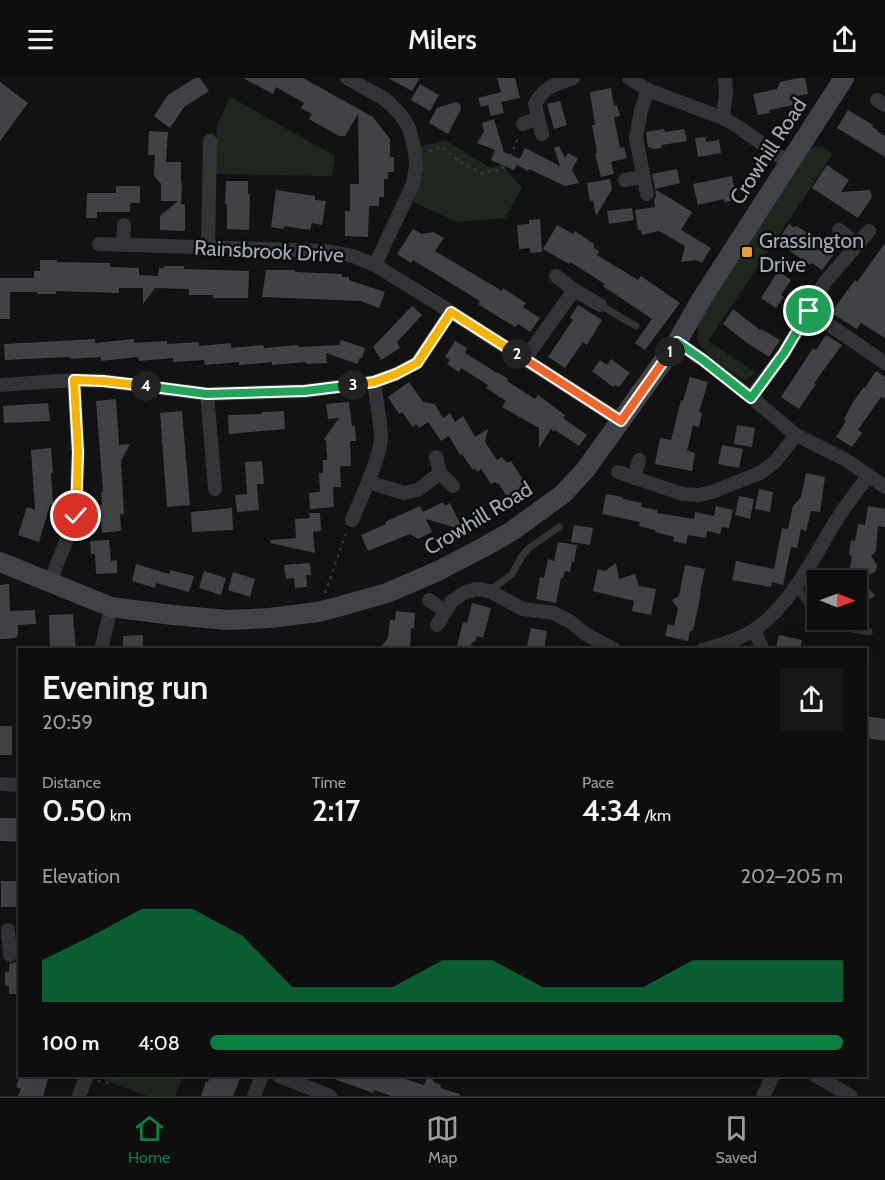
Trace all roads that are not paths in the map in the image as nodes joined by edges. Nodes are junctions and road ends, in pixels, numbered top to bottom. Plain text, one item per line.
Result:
1 (347, 78) edge
2 (573, 78) edge
3 (629, 78) edge
4 (725, 78) edge
5 (844, 78) edge
6 (648, 90) junction
7 (538, 117) junction
8 (723, 118) junction
9 (523, 124) road end
10 (542, 134) dead end
11 (210, 141) dead end
12 (789, 163) junction
13 (644, 177) junction
14 (625, 180) dead end
15 (647, 194) dead end
16 (124, 225) dead end
17 (839, 230) dead end
18 (869, 231) dead end
19 (99, 244) dead end
20 (123, 244) junction
21 (856, 244) junction
22 (208, 248) junction
23 (375, 265) junction
24 (556, 276) dead end
25 (574, 290) junction
26 (600, 304) joint
27 (809, 311) junction
28 (451, 312) junction
29 (636, 326) dead end
30 (677, 342) junction
31 (525, 359) junction
32 (885, 363) edge
33 (74, 380) junction
34 (374, 382) junction
35 (0, 384) edge
36 (207, 394) junction
37 (751, 398) junction
38 (621, 421) junction
39 (796, 435) junction
40 (436, 457) dead end
41 (639, 460) dead end
42 (440, 472) junction
43 (618, 472) dead end
44 (869, 475) junction
45 (228, 476) dead end
46 (634, 478) junction
47 (368, 482) junction
48 (453, 486) dead end
49 (885, 487) edge
50 (352, 520) road end
51 (559, 527) dead end
52 (0, 562) edge
53 (50, 582) junction
54 (796, 586) junction
55 (490, 591) junction
56 (429, 600) dead end
57 (111, 607) junction
58 (446, 611) junction
59 (437, 625) dead end
60 (754, 630) junction
61 (869, 632) dead end
62 (101, 648) edge
63 (611, 648) edge
64 (709, 648) edge
65 (762, 648) edge
66 (0, 784) edge
67 (18, 785) edge
68 (9, 930) edge
69 (10, 955) dead end
70 (262, 1077) edge
71 (282, 1077) edge
72 (772, 1077) edge
73 (818, 1077) edge
74 (86, 1078) road end
75 (79, 1096) edge
76 (254, 1096) edge
77 (330, 1096) edge
78 (763, 1096) edge
79 (850, 1096) edge

1 - 23 street
2 - 7 street
3 - 6 street
4 - 8 street
5 - 12 street, Crowhill Road
6 - 8 street
6 - 13 street
7 - 9 street
7 - 10 street
8 - 12 street
11 - 22 street
12 - 30 street, Crowhill Road
13 - 14 street
13 - 15 street
16 - 20 street
17 - 21 street
18 - 21 street
19 - 20 street, Rainsbrook Drive
20 - 22 street, Rainsbrook Drive
21 - 27 street
22 - 23 street, Rainsbrook Drive
23 - 28 street, Rainsbrook Drive
24 - 25 street
25 - 26 street
25 - 31 street
26 - 29 lane
27 - 32 street
27 - 37 street
28 - 31 street, Rainsbrook Drive
28 - 34 street
30 - 37 street
30 - 38 street, Crowhill Road
31 - 38 street, Rainsbrook Drive
33 - 35 street
33 - 36 street
33 - 53 street
34 - 36 street
34 - 47 street
36 - 45 street
37 - 39 street
38 - 57 street, Crowhill Road
39 - 44 street
39 - 46 street
40 - 42 street
41 - 46 street
42 - 47 street
42 - 48 street
43 - 46 street
44 - 49 street
44 - 54 street
47 - 50 street
51 - 55 lane
52 - 53 street, Crowhill Road
53 - 57 street, Crowhill Road
54 - 60 street
54 - 61 lane
55 - 58 street
55 - 63 street
56 - 58 street
57 - 62 street
58 - 59 street
60 - 64 street
60 - 65 street
66 - 67 street
68 - 69 street
70 - 76 street
71 - 77 street
72 - 78 street
73 - 79 street
74 - 75 street

